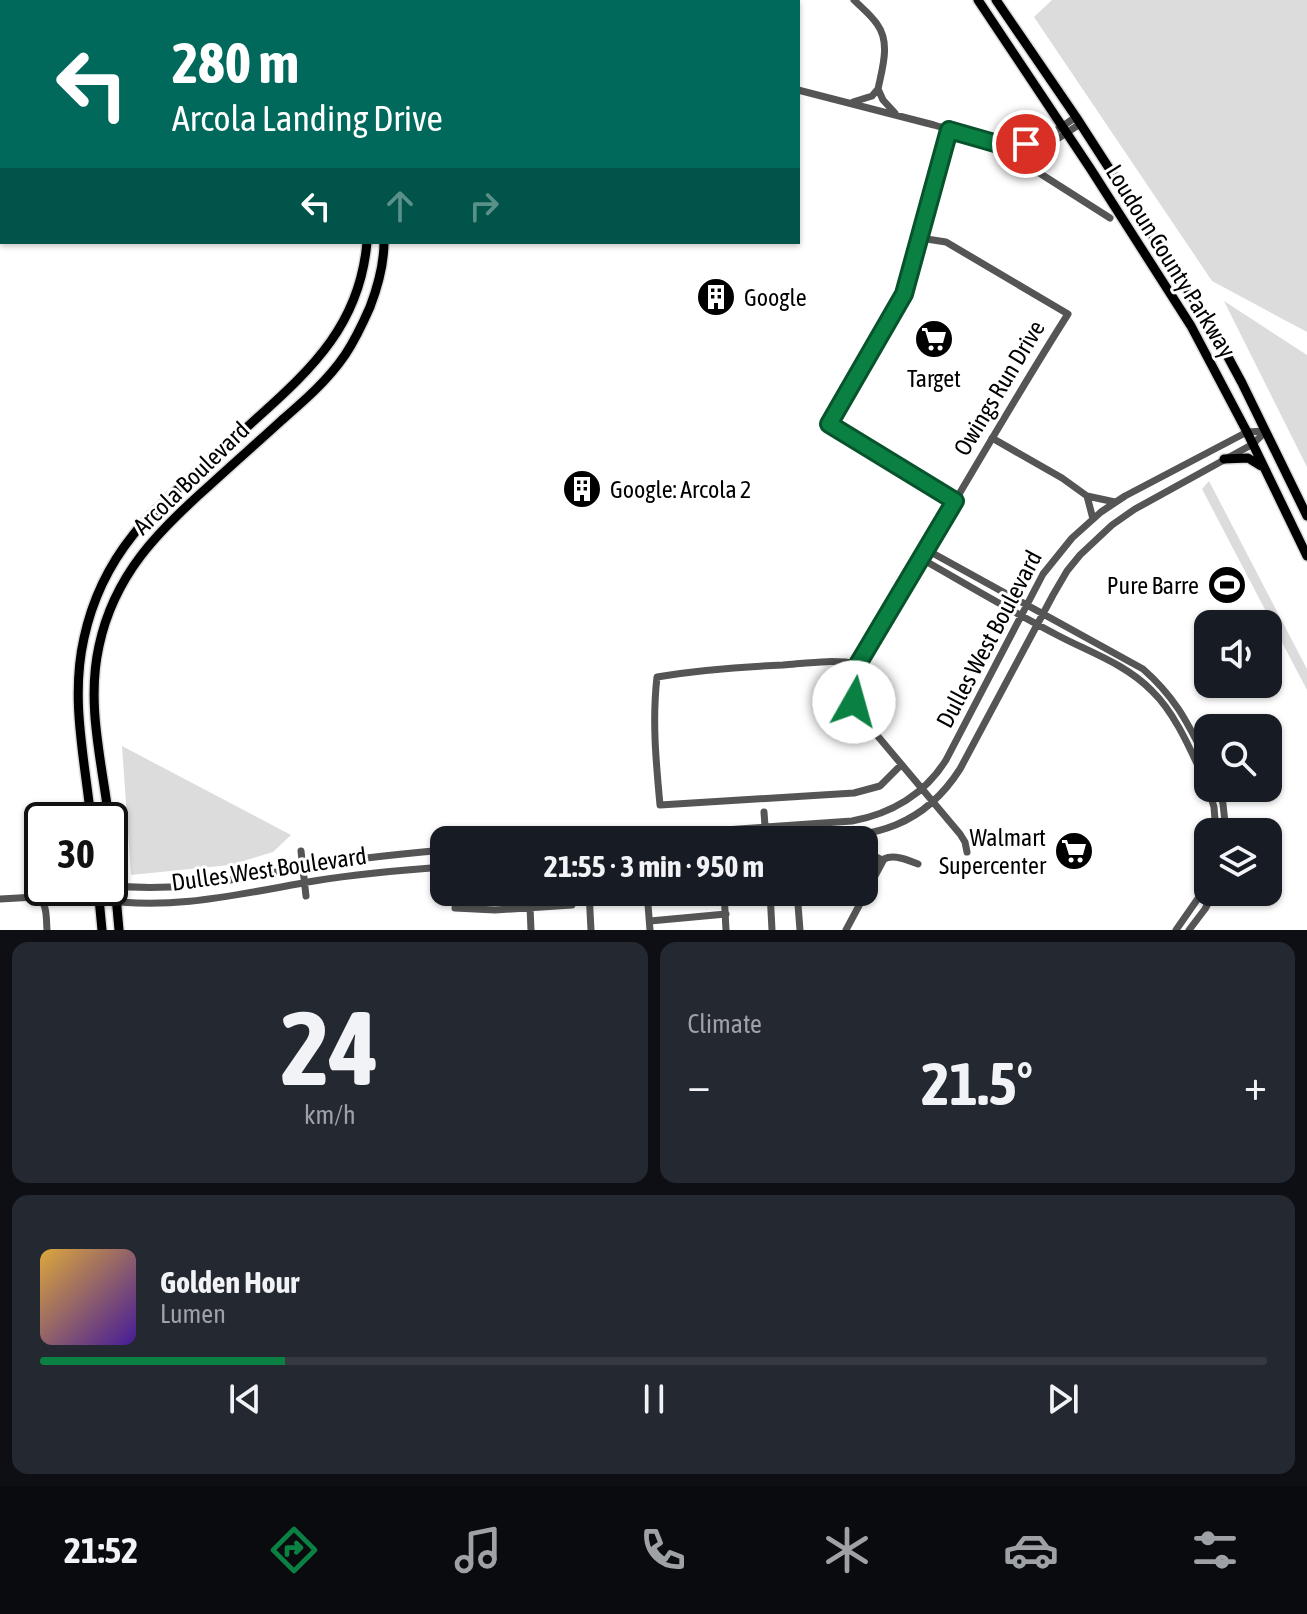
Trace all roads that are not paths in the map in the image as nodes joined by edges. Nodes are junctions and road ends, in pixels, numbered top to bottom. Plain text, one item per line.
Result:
1 (854, 0) edge
2 (978, 0) edge
3 (996, 0) edge
4 (878, 89) junction
5 (800, 91) edge
6 (849, 103) junction
7 (898, 116) junction
8 (1078, 120) junction
9 (949, 130) junction
10 (1064, 130) junction
11 (1024, 147) junction
12 (1110, 218) dead end
13 (920, 238) junction
14 (367, 244) edge
15 (384, 244) edge
16 (1266, 431) junction
17 (1247, 432) junction
18 (992, 438) junction
19 (1253, 444) junction
20 (1224, 459) junction
21 (1265, 470) junction
22 (1087, 496) junction
23 (955, 501) junction
24 (1115, 502) junction
25 (1307, 516) edge
26 (1093, 519) junction
27 (927, 550) junction
28 (1307, 556) edge
29 (922, 559) junction
30 (1026, 607) junction
31 (1021, 615) junction
32 (1043, 615) junction
33 (1038, 625) junction
34 (858, 664) junction
35 (1194, 737) edge
36 (1194, 760) edge
37 (901, 765) junction
38 (922, 789) junction
39 (933, 801) junction
40 (89, 802) edge
41 (107, 802) edge
42 (764, 812) dead end
43 (766, 826) edge
44 (778, 826) edge
45 (878, 831) edge
46 (301, 851) dead end
47 (430, 851) edge
48 (967, 852) dead end
49 (878, 858) edge
50 (882, 860) junction
51 (918, 864) dead end
52 (303, 867) junction
53 (430, 868) edge
54 (305, 883) junction
55 (128, 887) edge
56 (306, 896) dead end
57 (0, 899) edge
58 (128, 903) edge
59 (1194, 905) edge
60 (100, 906) edge
61 (117, 906) edge
62 (551, 906) edge
63 (590, 906) edge
64 (648, 906) edge
65 (725, 906) edge
66 (771, 906) edge
67 (798, 906) edge
68 (1207, 906) edge
69 (530, 907) junction
70 (455, 908) dead end
71 (726, 914) junction
72 (650, 926) edge
73 (47, 930) edge
74 (102, 930) edge
75 (119, 930) edge
76 (531, 930) edge
77 (591, 930) edge
78 (726, 930) edge
79 (772, 930) edge
80 (800, 930) edge
81 (846, 930) edge
82 (1176, 930) edge
83 (1189, 930) edge

1 - 4 street
2 - 10 main road, Loudoun County Parkway
3 - 8 main road, Loudoun County Parkway
4 - 6 street
4 - 7 street
5 - 6 street
6 - 7 street
7 - 9 street
8 - 10 street
8 - 16 main road, Loudoun County Parkway
9 - 11 street
9 - 13 street
10 - 11 street
10 - 17 main road, Loudoun County Parkway
11 - 12 street
13 - 18 street, Owings Run Drive
13 - 23 street
14 - 40 main road, Arcola Boulevard
15 - 41 main road, Arcola Boulevard
16 - 17 street, Dulles West Boulevard
16 - 19 street, Dulles West Boulevard
16 - 25 main road, Loudoun County Parkway
17 - 19 main road, Loudoun County Parkway
17 - 24 street, Dulles West Boulevard
18 - 22 street
18 - 23 street, Owings Run Drive
19 - 20 street, Dulles West Boulevard
19 - 21 main road, Loudoun County Parkway
20 - 21 main road
20 - 32 street, Dulles West Boulevard
21 - 28 main road, Loudoun County Parkway
22 - 24 street
22 - 26 street
23 - 27 street, Owings Run Drive
24 - 26 street, Dulles West Boulevard
26 - 30 street, Dulles West Boulevard
27 - 29 street, Owings Run Drive
27 - 30 street
29 - 31 street
29 - 34 street, Owings Run Drive
30 - 31 street, Dulles West Boulevard
30 - 32 street
31 - 33 street
31 - 38 street, Dulles West Boulevard
32 - 33 street, Dulles West Boulevard
32 - 35 street
33 - 36 street
33 - 39 street, Dulles West Boulevard
34 - 37 street, Owings Run Drive
34 - 37 street
37 - 38 street, Owings Run Drive
38 - 39 street, Owings Run Drive
38 - 44 street, Dulles West Boulevard
39 - 45 street, Dulles West Boulevard
39 - 48 street, Owings Run Drive
42 - 43 street
46 - 52 street
47 - 52 street, Dulles West Boulevard
49 - 50 street
50 - 51 street
50 - 81 street
52 - 54 street
52 - 55 street, Dulles West Boulevard
53 - 54 street, Dulles West Boulevard
54 - 56 street
54 - 58 street, Dulles West Boulevard
57 - 73 street
59 - 82 street
60 - 74 main road
61 - 75 main road
62 - 69 street
63 - 77 street
64 - 72 street
65 - 71 street
66 - 79 street
67 - 80 street
68 - 83 street
69 - 70 street
69 - 76 street
71 - 72 street
71 - 78 street

